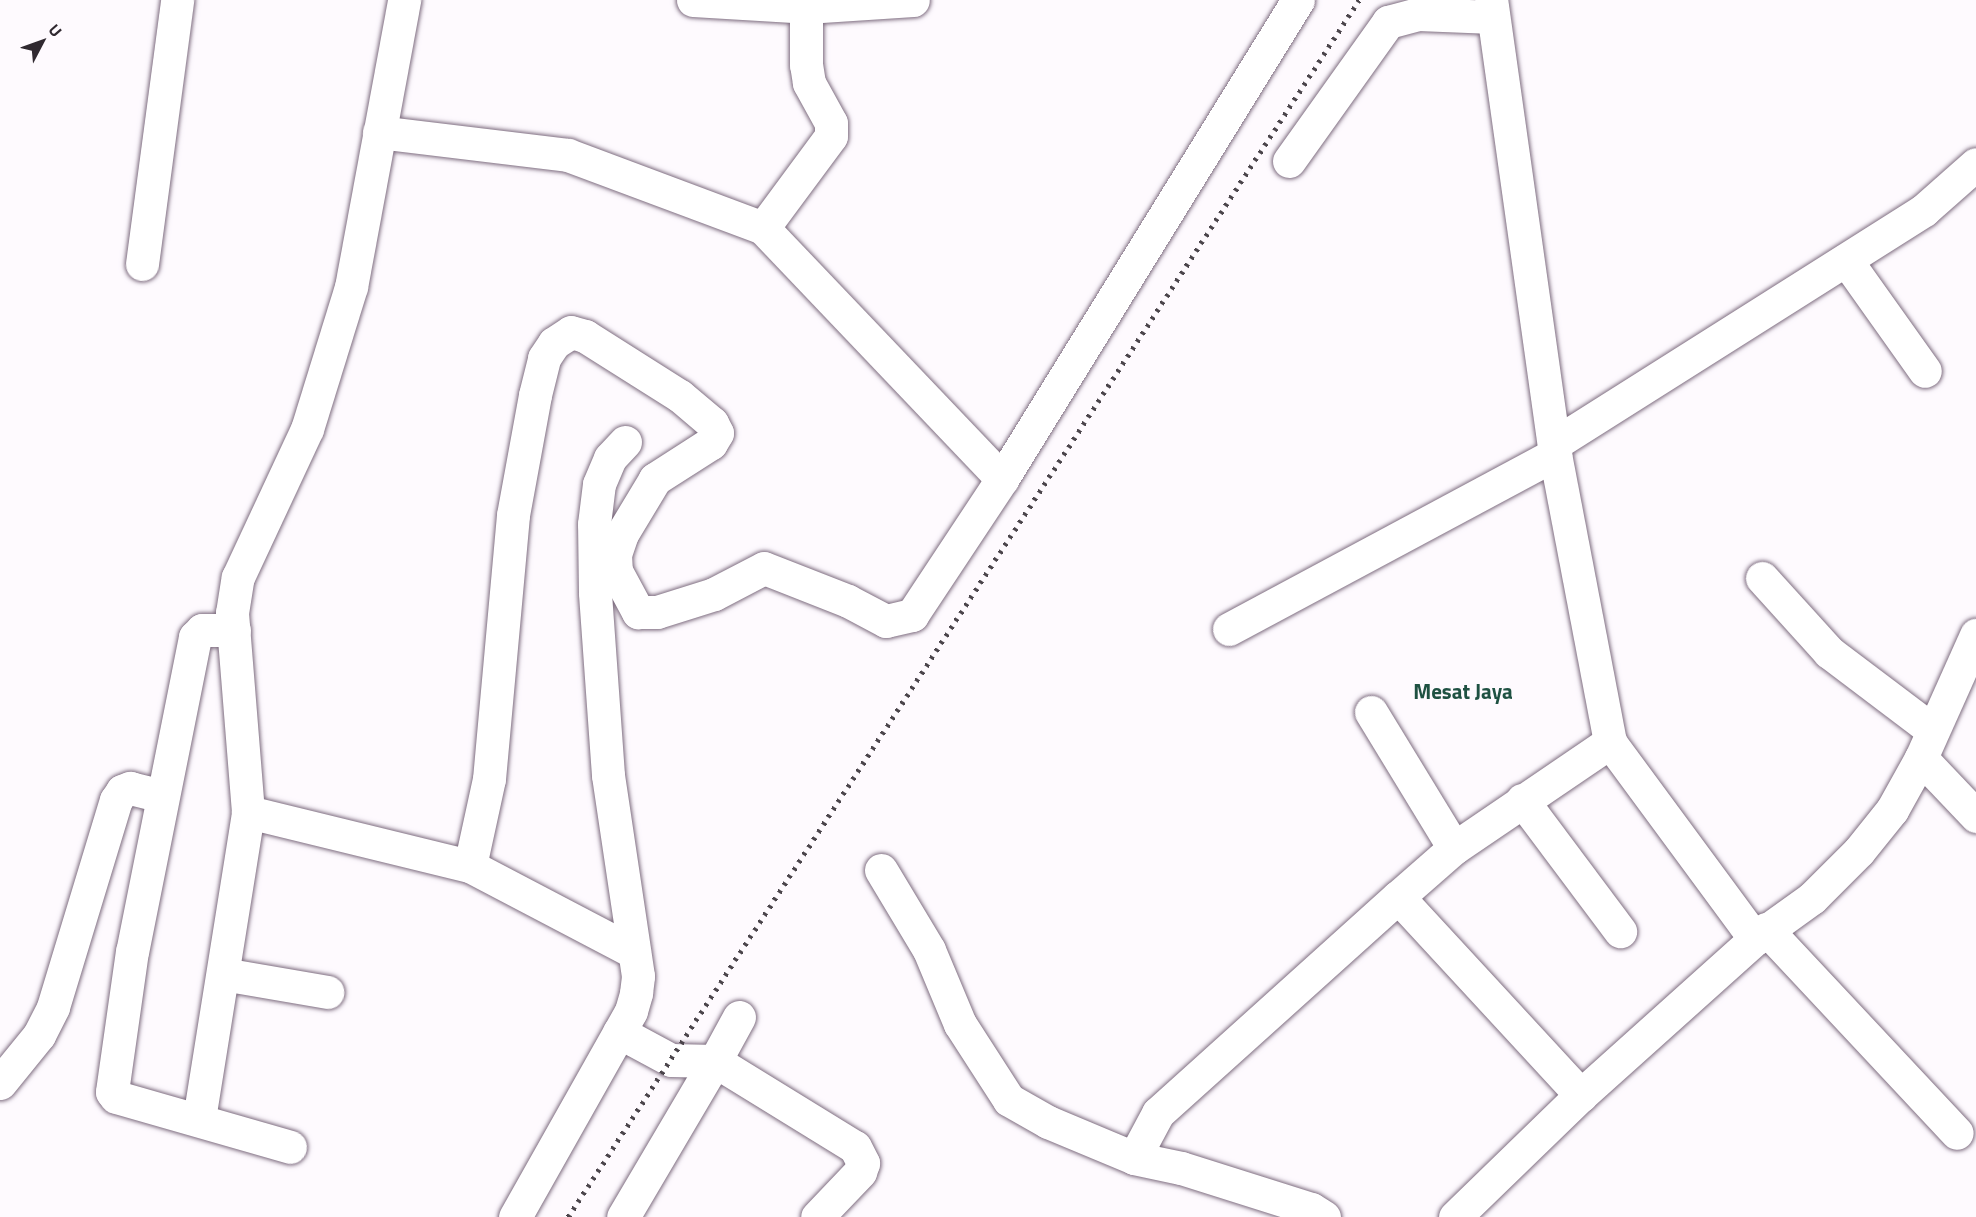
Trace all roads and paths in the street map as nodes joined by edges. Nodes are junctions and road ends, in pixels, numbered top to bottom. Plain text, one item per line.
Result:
1 (177, 0) edge
2 (404, 0) edge
3 (913, 0) edge
4 (1298, 0) edge
5 (713, 1) edge
6 (806, 7) junction
7 (1492, 8) edge
8 (379, 132) junction
9 (1289, 161) dead end
10 (1976, 164) edge
11 (763, 228) junction
12 (1846, 260) junction
13 (142, 264) dead end
14 (1925, 371) dead end
15 (625, 442) dead end
16 (1555, 449) junction
17 (1002, 479) junction
18 (1762, 578) dead end
19 (647, 612) junction
20 (598, 614) junction
21 (1229, 629) dead end
22 (234, 630) junction
23 (1976, 635) edge
24 (1371, 712) dead end
25 (1610, 742) junction
26 (1926, 744) junction
27 (161, 796) junction
28 (1522, 800) junction
29 (248, 812) junction
30 (1976, 816) edge
31 (1454, 848) junction
32 (465, 864) junction
33 (881, 870) dead end
34 (1398, 897) junction
35 (1620, 931) dead end
36 (1760, 934) junction
37 (634, 952) junction
38 (223, 974) junction
39 (327, 993) dead end
40 (739, 1017) dead end
41 (619, 1032) junction
42 (715, 1061) junction
43 (0, 1083) edge
44 (1581, 1095) junction
45 (199, 1119) junction
46 (1957, 1133) dead end
47 (1143, 1142) junction
48 (290, 1147) dead end
49 (1461, 1212) edge
50 (515, 1217) edge
51 (623, 1217) edge
52 (817, 1217) edge
53 (1324, 1217) edge

1 - 13 street
2 - 8 street
3 - 6 street
4 - 17 street
5 - 6 street
6 - 11 street
7 - 9 street
7 - 16 street
8 - 11 street
8 - 22 street
10 - 12 street
11 - 17 street
12 - 14 street
12 - 16 street
15 - 20 street
16 - 21 street
16 - 25 street
17 - 19 street
18 - 26 street
19 - 20 street
19 - 32 street
20 - 37 street
22 - 27 street
22 - 29 street
23 - 26 street
24 - 31 street
25 - 28 street
25 - 36 street
26 - 30 street
26 - 36 street
27 - 43 street
27 - 45 street
28 - 31 street
28 - 35 street
29 - 32 street
29 - 38 street
31 - 34 street
32 - 37 street
33 - 47 street
34 - 44 street
34 - 47 street
36 - 44 street
36 - 46 street
37 - 41 street
38 - 39 street
38 - 45 street
40 - 42 street
41 - 42 street
41 - 50 street
42 - 51 street
42 - 52 street
44 - 49 street
45 - 48 street
47 - 53 street

